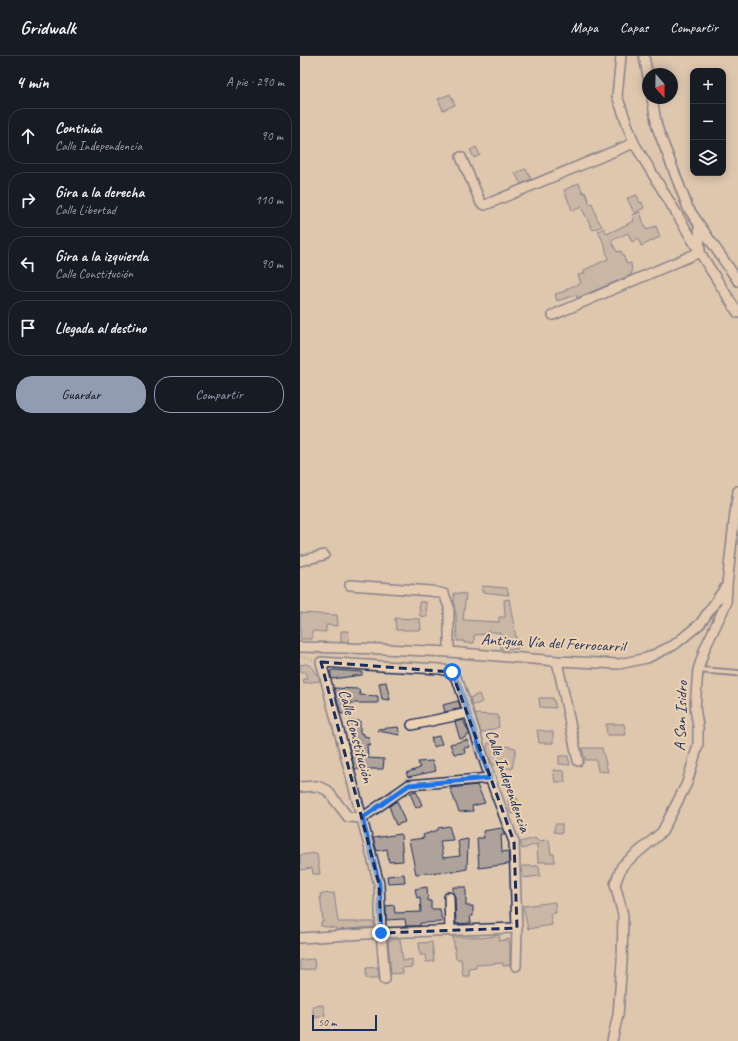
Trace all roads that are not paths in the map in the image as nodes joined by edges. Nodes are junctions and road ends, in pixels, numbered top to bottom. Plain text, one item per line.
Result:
1 (622, 56) edge
2 (644, 56) edge
3 (646, 68) edge
4 (653, 104) edge
5 (634, 143) junction
6 (461, 157) dead end
7 (699, 224) junction
8 (700, 252) junction
9 (738, 281) edge
10 (738, 313) edge
11 (553, 315) dead end
12 (738, 491) edge
13 (736, 514) edge
14 (324, 555) dead end
15 (300, 561) edge
16 (350, 585) dead end
17 (727, 585) junction
18 (300, 647) edge
19 (383, 649) junction
20 (449, 652) junction
21 (557, 661) junction
22 (382, 666) junction
23 (698, 670) junction
24 (738, 673) edge
25 (468, 713) junction
26 (412, 725) dead end
27 (578, 761) dead end
28 (490, 778) junction
29 (300, 787) edge
30 (362, 818) junction
31 (449, 897) dead end
32 (516, 928) junction
33 (450, 931) junction
34 (381, 933) junction
35 (300, 938) edge
36 (516, 966) dead end
37 (385, 979) dead end
38 (612, 1041) edge

1 - 5 street
2 - 3 street
4 - 7 street
5 - 6 street
5 - 8 street
7 - 8 street
7 - 9 street
8 - 10 street
8 - 11 street
12 - 13 street, Antigua Vía del Ferrocarril
13 - 17 street, Antigua Vía del Ferrocarril
14 - 15 street
16 - 20 street
17 - 21 street, Antigua Vía del Ferrocarril
17 - 23 street, A San Isidro
18 - 19 street, Antigua Vía del Ferrocarril
19 - 20 street, Antigua Vía del Ferrocarril
19 - 22 street
20 - 21 street, Antigua Vía del Ferrocarril
21 - 27 street
22 - 25 street, Calle Independencia
22 - 30 street, Calle Constitución
23 - 24 lane
23 - 38 street, A San Isidro
25 - 26 street
25 - 28 street, Calle Independencia
28 - 30 street
28 - 32 street, Calle Independencia
29 - 30 street
30 - 34 street, Calle Constitución
31 - 33 street
32 - 33 street
32 - 36 street, Calle Independencia
33 - 34 street
34 - 35 street
34 - 37 street, Calle Constitución

